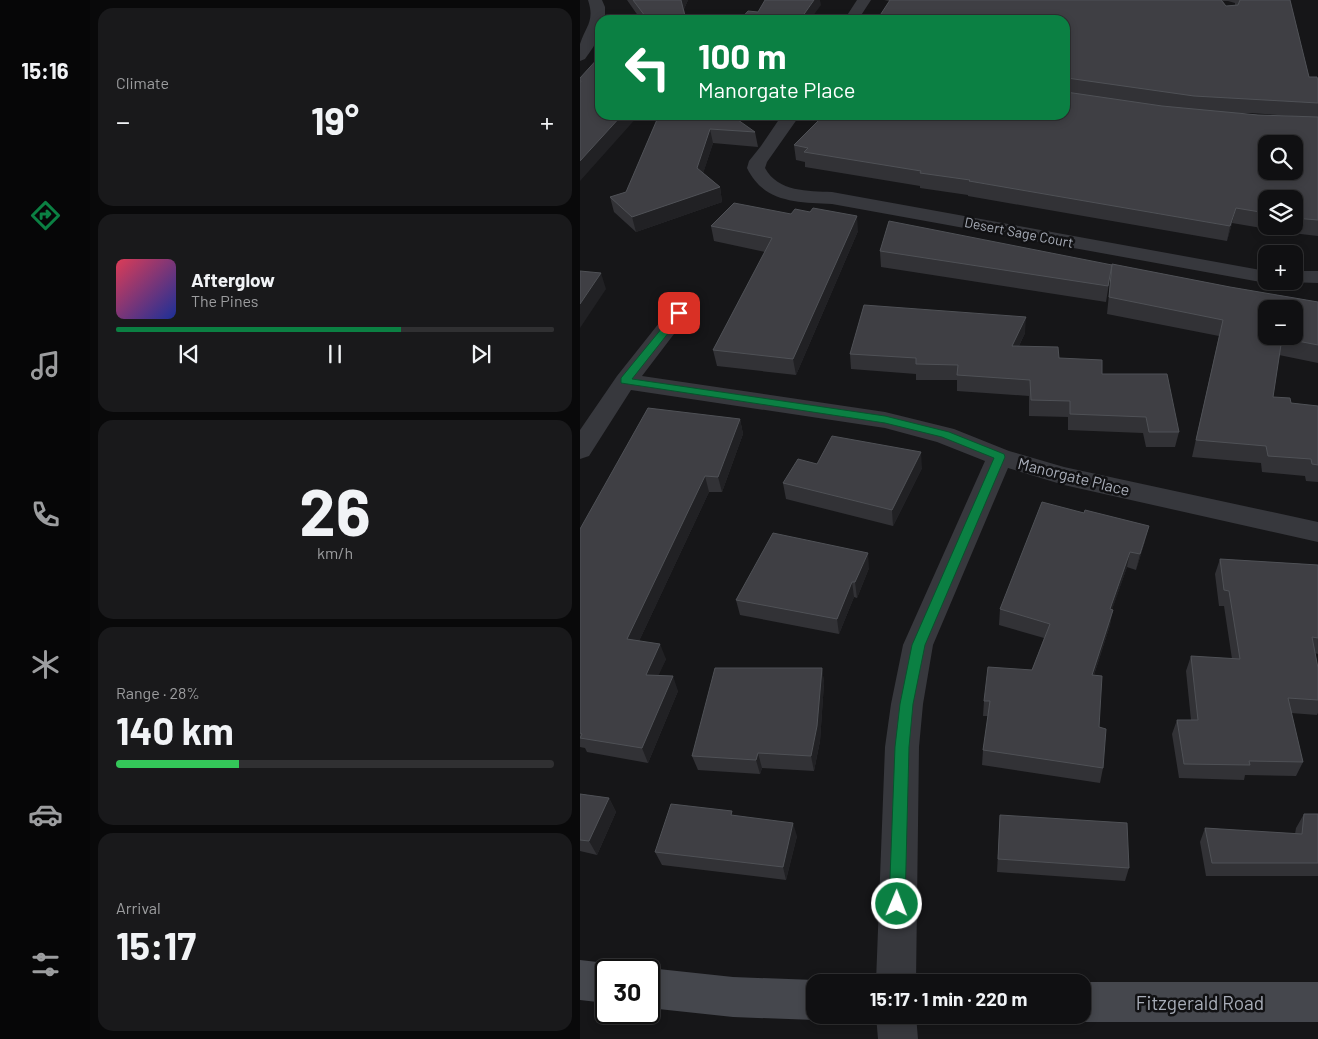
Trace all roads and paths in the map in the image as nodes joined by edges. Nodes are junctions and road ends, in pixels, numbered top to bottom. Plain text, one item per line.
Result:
1 (595, 0) edge
2 (864, 0) edge
3 (597, 15) edge
4 (854, 15) edge
5 (595, 30) edge
6 (580, 56) edge
7 (788, 120) edge
8 (1258, 276) edge
9 (1303, 277) edge
10 (1318, 277) edge
11 (679, 313) dead end
12 (625, 381) junction
13 (580, 450) edge
14 (1000, 457) junction
15 (1318, 532) edge
16 (896, 974) edge
17 (580, 980) edge
18 (595, 982) edge
19 (660, 989) edge
20 (806, 1000) edge
21 (1091, 1002) edge
22 (1318, 1002) edge
23 (897, 1024) edge
24 (898, 1039) edge

1 - 3 street
2 - 4 street
5 - 6 street
7 - 8 street, Desert Sage Court
9 - 10 street
11 - 12 street
12 - 13 street
12 - 14 street, Manorgate Place
14 - 15 street, Manorgate Place
14 - 16 street
17 - 18 main road
19 - 20 main road
21 - 22 main road, Fitzgerald Road
23 - 24 street

